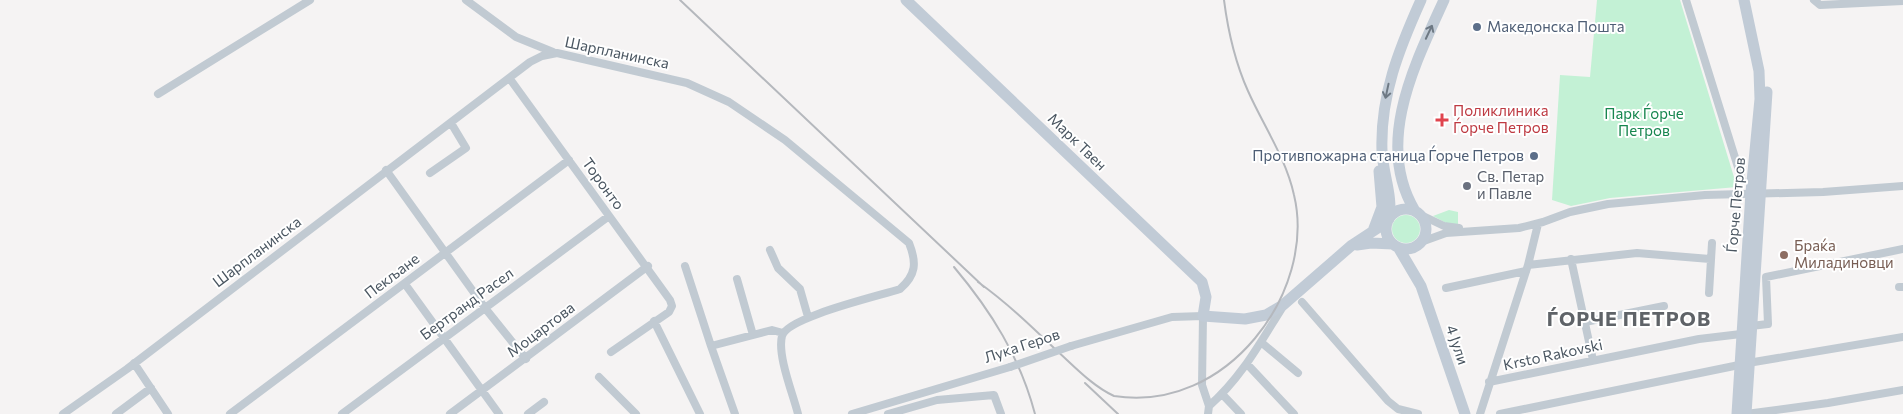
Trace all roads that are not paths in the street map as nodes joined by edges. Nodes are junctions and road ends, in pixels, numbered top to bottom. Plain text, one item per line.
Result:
1 (310, 0) edge
2 (466, 0) edge
3 (906, 0) edge
4 (1421, 0) edge
5 (1444, 0) edge
6 (1686, 0) edge
7 (1744, 0) edge
8 (1751, 0) edge
9 (1814, 0) edge
10 (1903, 0) edge
11 (557, 53) junction
12 (510, 78) junction
13 (158, 94) dead end
14 (451, 123) junction
15 (1382, 152) junction
16 (569, 160) junction
17 (386, 170) junction
18 (430, 173) dead end
19 (1742, 180) dead end
20 (1903, 186) edge
21 (1756, 192) junction
22 (1418, 213) junction
23 (609, 216) junction
24 (1388, 221) junction
25 (1538, 224) junction
26 (1473, 230) junction
27 (1372, 231) junction
28 (1419, 243) junction
29 (1712, 243) dead end
30 (1396, 246) junction
31 (1903, 249) edge
32 (770, 250) dead end
33 (1344, 252) junction
34 (446, 253) junction
35 (1710, 258) junction
36 (1571, 259) junction
37 (648, 266) junction
38 (685, 266) dead end
39 (1527, 268) junction
40 (738, 279) dead end
41 (405, 284) junction
42 (1421, 286) junction
43 (1446, 288) dead end
44 (1709, 293) dead end
45 (1302, 302) dead end
46 (1283, 305) junction
47 (1664, 306) dead end
48 (485, 308) junction
49 (1203, 316) junction
50 (808, 317) junction
51 (654, 321) junction
52 (1585, 322) junction
53 (1751, 326) junction
54 (782, 333) junction
55 (1742, 334) junction
56 (752, 335) junction
57 (444, 338) junction
58 (1903, 338) edge
59 (1262, 343) junction
60 (711, 346) junction
61 (611, 352) dead end
62 (526, 359) junction
63 (1593, 360) junction
64 (134, 363) junction
65 (1247, 364) junction
66 (1744, 364) junction
67 (1298, 373) dead end
68 (599, 377) dead end
69 (1489, 382) junction
70 (151, 388) junction
71 (1903, 390) edge
72 (482, 391) junction
73 (1222, 394) junction
74 (544, 402) dead end
75 (1208, 410) edge
76 (1398, 412) edge
77 (64, 414) edge
78 (116, 414) edge
79 (168, 414) edge
80 (230, 414) edge
81 (342, 414) edge
82 (450, 414) edge
83 (499, 414) edge
84 (528, 414) edge
85 (636, 414) edge
86 (700, 414) edge
87 (735, 414) edge
88 (798, 414) edge
89 (852, 414) edge
90 (888, 414) edge
91 (1000, 414) edge
92 (1241, 414) edge
93 (1294, 414) edge
94 (1418, 414) edge
95 (1465, 414) edge
96 (1480, 414) edge
97 (1500, 414) edge
98 (1737, 414) edge
99 (1746, 414) edge

1 - 13 street
2 - 11 street
3 - 49 street, Марк Твен
4 -> 15 street
22 -> 5 street
6 - 19 street
7 - 21 street, Ѓорче Петров
8 - 21 street, Ѓорче Петров
9 - 10 street
11 - 12 street, Шарпланинска
11 - 50 street, Шарпланинска
12 - 14 street, Шарпланинска
12 - 16 street, Торонто
14 - 17 street, Шарпланинска
14 - 18 street
15 - 24 street
15 - 27 street
16 - 23 street, Торонто
16 - 34 street, Пекљане
17 - 34 street
17 - 64 street, Шарпланинска
20 - 21 street
21 - 25 street
21 - 53 street, Ѓорче Петров
21 - 55 street, Ѓорче Петров
22 - 24 street
22 - 26 street
22 - 28 street
23 - 37 street, Торонто
23 - 48 street, Бертранд Расел
24 - 27 street, Лука Геров
24 - 30 street
25 - 26 street
25 - 39 street
26 - 28 street
27 - 33 street, Лука Геров
28 - 30 street
28 - 42 street, 4 Јули
29 - 35 street
30 - 33 street, Лука Геров
30 - 42 street, 4 Јули
31 - 53 street
32 - 50 street
33 - 46 street, Лука Геров
34 - 41 street, Пекљане
34 - 48 street
35 - 36 street
35 - 44 street
36 - 39 street
36 - 52 street
37 - 51 street, Торонто
37 - 62 street, Моцартова
38 - 60 street
39 - 43 street
39 - 69 street
40 - 56 street
41 - 57 street
41 - 80 street, Пекљане
42 - 95 street, 4 Јули
45 - 76 street
46 - 49 street, Лука Геров
46 - 59 street
47 - 52 street
48 - 57 street, Бертранд Расел
48 - 62 street
49 - 75 street
49 - 89 street, Лука Геров, bridge
50 - 54 street, Шарпланинска
51 - 61 street
51 - 86 street
52 - 63 street
53 - 66 street, Ѓорче Петров
54 - 56 street
54 - 88 street
55 - 63 street, Krsto Rakovski
55 - 66 street, Ѓорче Петров
56 - 60 street
57 - 72 street
57 - 81 street, Бертранд Расел
58 - 66 street
59 - 65 street
59 - 67 street
60 - 87 street
62 - 72 street, Моцартова
63 - 69 street, Krsto Rakovski
64 - 70 street
64 - 77 street, Шарпланинска
65 - 73 street
65 - 93 street
66 - 97 street
66 - 98 street, Ѓорче Петров
66 - 99 street, Ѓорче Петров
68 - 85 street
69 - 96 street
70 - 78 street
70 - 79 street
71 - 99 street
72 - 82 street, Моцартова
72 - 83 street
73 - 75 street
73 - 92 street
74 - 84 street
76 - 94 street
90 - 91 street

